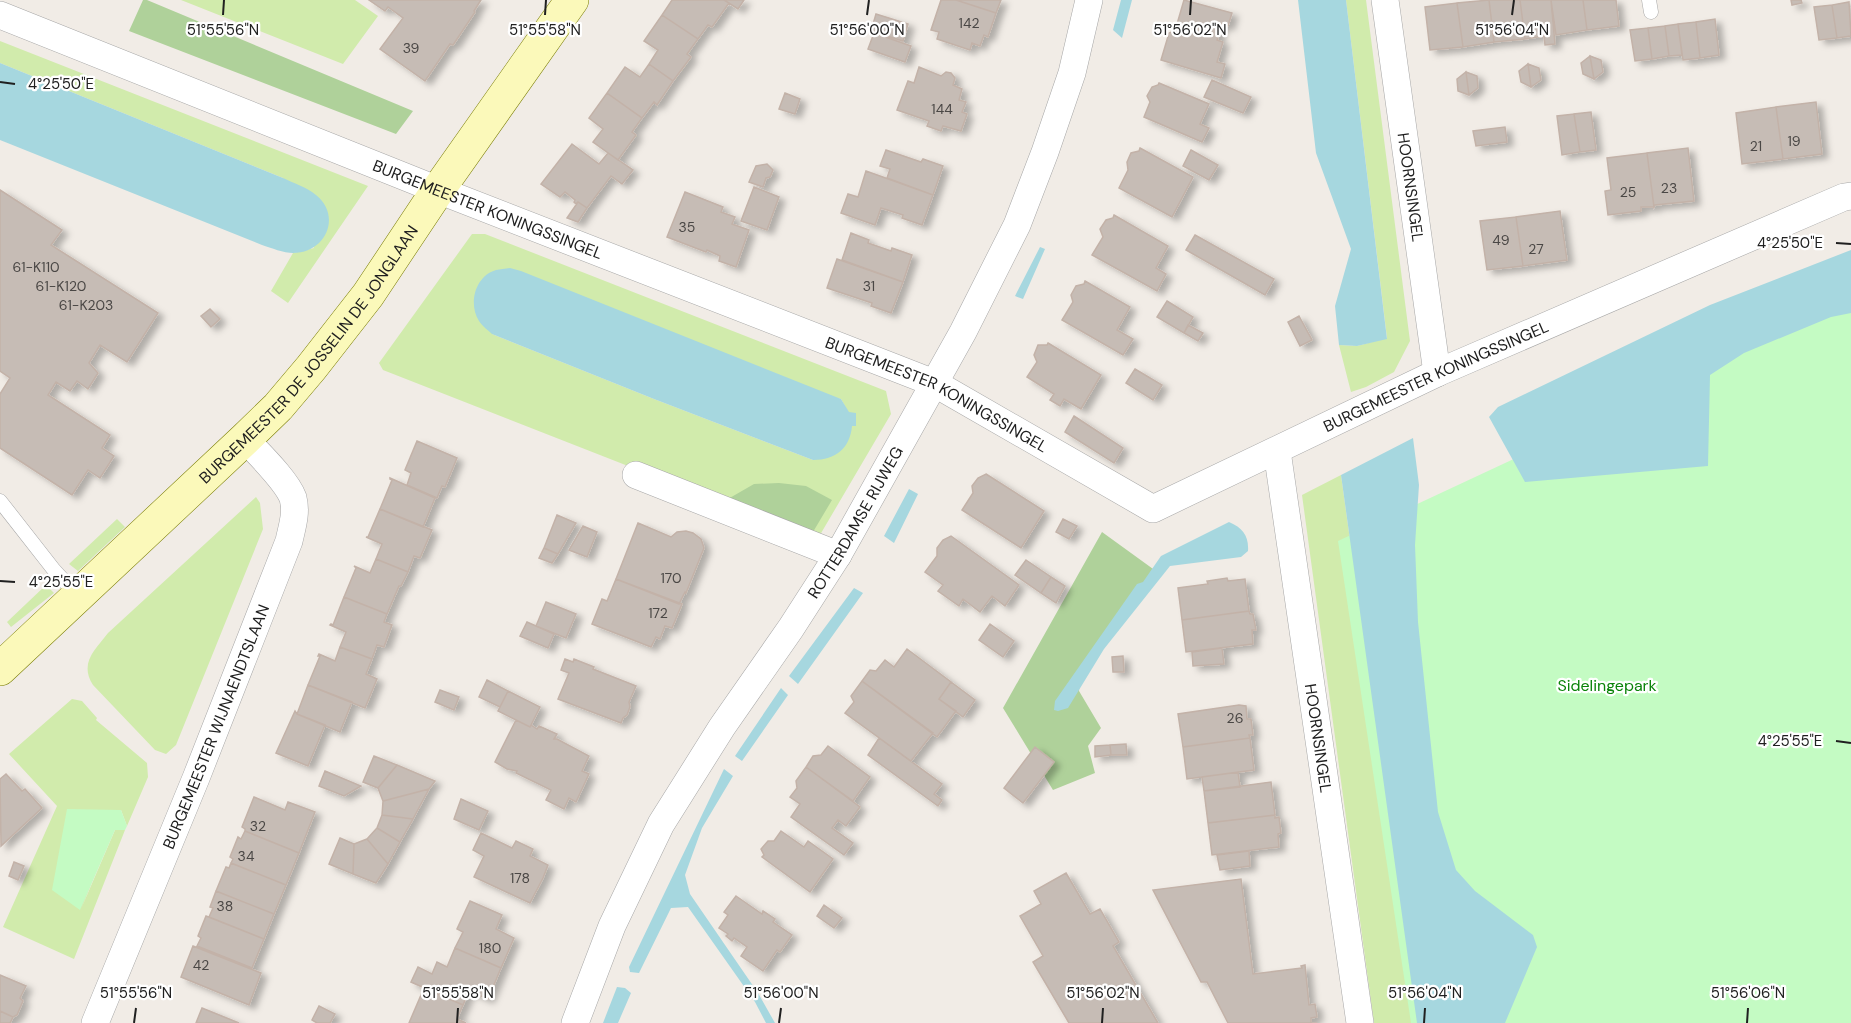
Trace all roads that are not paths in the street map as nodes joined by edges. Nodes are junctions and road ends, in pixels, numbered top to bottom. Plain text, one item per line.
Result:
1 (572, 0) edge
2 (1089, 0) edge
3 (1385, 0) edge
4 (0, 15) edge
5 (438, 190) junction
6 (1851, 196) edge
7 (1437, 373) junction
8 (934, 383) junction
9 (245, 439) junction
10 (1277, 451) junction
11 (636, 475) dead end
12 (0, 501) edge
13 (838, 555) junction
14 (78, 596) junction
15 (0, 669) edge
16 (95, 1023) edge
17 (574, 1023) edge
18 (1360, 1023) edge

1 - 5 street, BURGEMEESTER DE JOSSELIN DE JONGLAAN
2 - 8 street, ROTTERDAMSE RIJWEG
3 - 7 street, HOORNSINGEL
4 - 5 street, BURGEMEESTER KONINGSSINGEL
5 - 8 street, BURGEMEESTER KONINGSSINGEL
5 - 9 street, BURGEMEESTER DE JOSSELIN DE JONGLAAN
6 - 7 street, BURGEMEESTER KONINGSSINGEL
7 - 10 street, BURGEMEESTER KONINGSSINGEL
8 - 10 street, BURGEMEESTER KONINGSSINGEL
8 - 13 street, ROTTERDAMSE RIJWEG
9 - 14 street, BURGEMEESTER DE JOSSELIN DE JONGLAAN
9 - 16 street, BURGEMEESTER WIJNAENDTSLAAN
10 - 18 street, HOORNSINGEL
11 - 13 street
12 - 14 lane
13 - 17 street, ROTTERDAMSE RIJWEG
14 - 15 street, BURGEMEESTER DE JOSSELIN DE JONGLAAN

